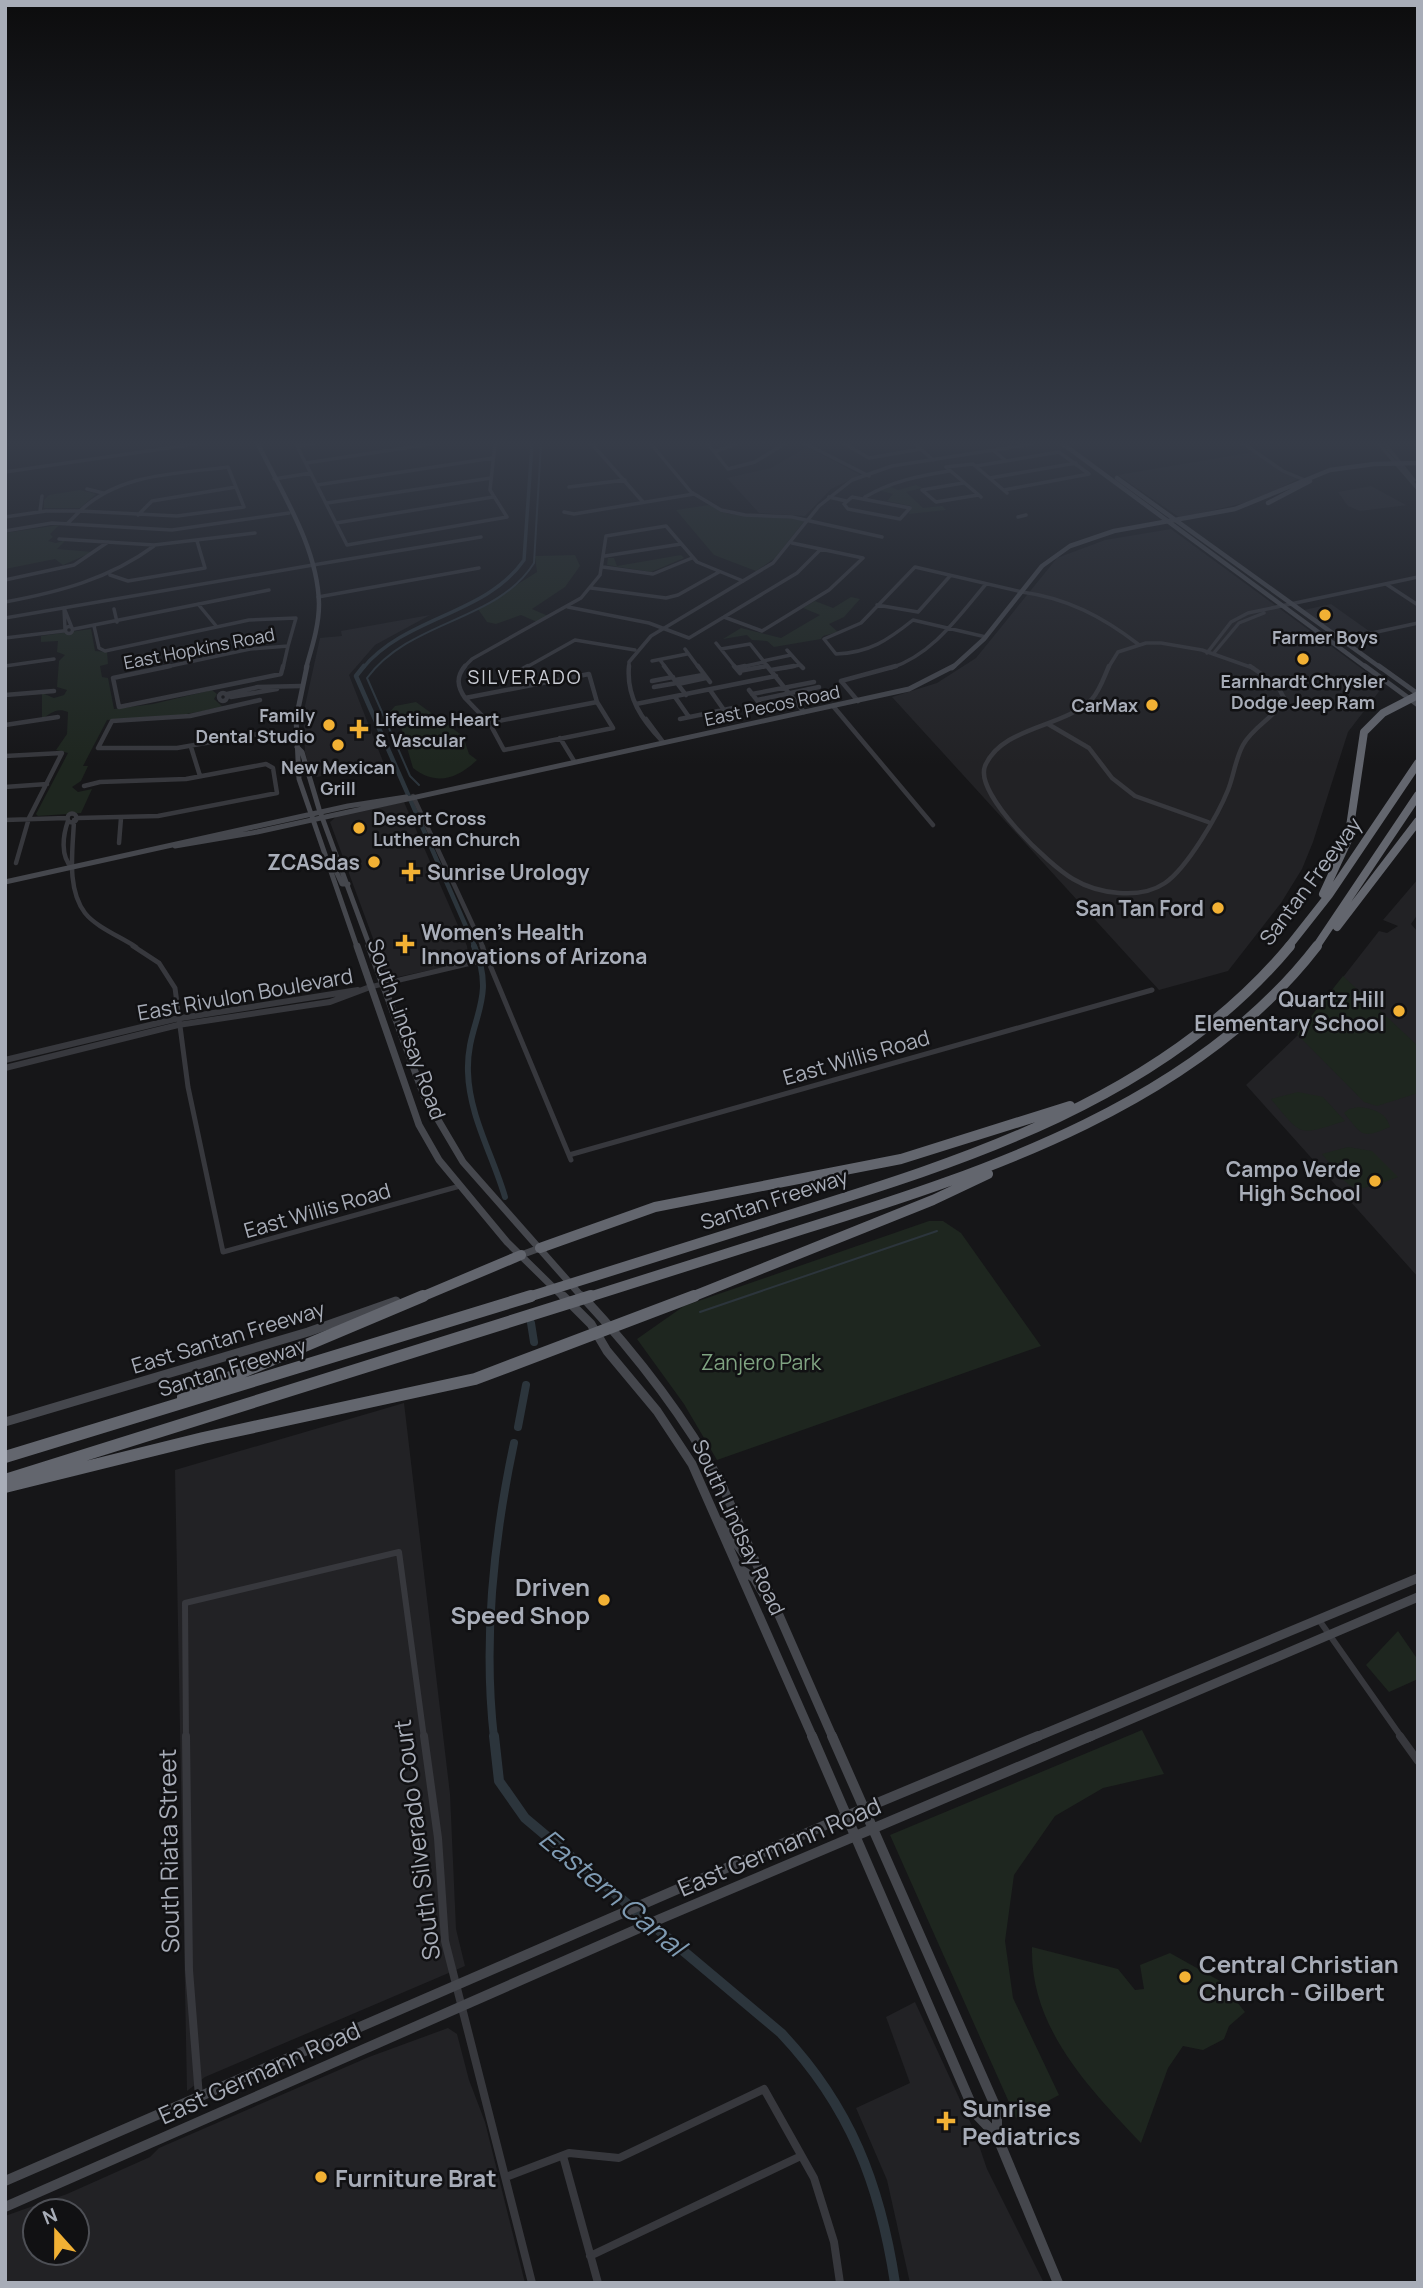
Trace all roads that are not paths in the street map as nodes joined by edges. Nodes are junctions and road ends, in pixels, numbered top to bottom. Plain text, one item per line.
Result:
1 (97, 551) edge
2 (146, 551) edge
3 (200, 551) edge
4 (306, 551) edge
5 (398, 551) edge
6 (605, 551) edge
7 (638, 551) edge
8 (686, 551) edge
9 (785, 551) edge
10 (819, 551) edge
11 (829, 551) edge
12 (1067, 551) edge
13 (1208, 551) edge
14 (1213, 551) edge
15 (605, 556) junction
16 (692, 558) junction
17 (1229, 563) junction
18 (313, 565) junction
19 (603, 567) junction
20 (479, 568) dead end
21 (719, 572) junction
22 (110, 575) junction
23 (950, 576) junction
24 (1418, 579) edge
25 (5, 580) edge
26 (743, 581) junction
27 (986, 584) junction
28 (1388, 585) junction
29 (591, 588) junction
30 (269, 590) dead end
31 (1022, 592) junction
32 (318, 597) junction
33 (5, 602) edge
34 (198, 604) junction
35 (877, 605) junction
36 (1418, 605) edge
37 (1288, 606) junction
38 (568, 607) junction
39 (64, 608) junction
40 (114, 608) dead end
41 (724, 617) junction
42 (5, 618) edge
43 (915, 621) joint
44 (117, 622) junction
45 (1418, 623) edge
46 (1228, 625) junction
47 (94, 626) junction
48 (217, 627) junction
49 (1235, 627) junction
50 (73, 628) junction
51 (663, 628) junction
52 (948, 628) junction
53 (64, 630) junction
54 (762, 631) joint
55 (986, 637) junction
56 (5, 638) edge
57 (824, 638) joint
58 (1340, 640) junction
59 (716, 643) dead end
60 (1135, 645) junction
61 (290, 646) junction
62 (685, 649) dead end
63 (721, 649) junction
64 (635, 650) junction
65 (787, 650) dead end
66 (687, 654) junction
67 (1210, 654) junction
68 (791, 655) junction
69 (54, 659) dead end
70 (660, 660) junction
71 (652, 661) dead end
72 (765, 663) junction
73 (5, 666) edge
74 (771, 670) junction
75 (281, 674) joint
76 (589, 674) joint
77 (776, 676) junction
78 (813, 680) joint
79 (676, 681) junction
80 (841, 681) joint
81 (301, 686) junction
82 (218, 687) junction
83 (819, 687) junction
84 (516, 688) junction
85 (785, 688) junction
86 (710, 690) junction
87 (54, 691) dead end
88 (823, 692) dead end
89 (790, 694) junction
90 (5, 695) edge
91 (686, 695) junction
92 (1418, 695) edge
93 (226, 696) junction
94 (675, 697) junction
95 (464, 698) junction
96 (1409, 699) junction
97 (260, 700) dead end
98 (858, 701) junction
99 (597, 702) junction
100 (636, 704) junction
101 (1418, 705) edge
102 (833, 706) junction
103 (120, 707) joint
104 (733, 708) dead end
105 (228, 709) junction
106 (724, 710) junction
107 (802, 710) junction
108 (58, 717) dead end
109 (690, 717) junction
110 (680, 719) dead end
111 (488, 723) junction
112 (1048, 724) junction
113 (5, 725) edge
114 (269, 733) dead end
115 (560, 738) junction
116 (663, 742) junction
117 (191, 747) junction
118 (297, 747) junction
119 (99, 748) joint
120 (504, 750) joint
121 (5, 756) edge
122 (574, 761) junction
123 (1418, 763) edge
124 (270, 764) joint
125 (200, 776) junction
126 (47, 784) junction
127 (84, 786) dead end
128 (5, 787) edge
129 (277, 793) joint
130 (1418, 795) edge
131 (410, 796) junction
132 (322, 815) junction
133 (312, 817) junction
134 (29, 818) junction
135 (121, 818) junction
136 (71, 819) junction
137 (5, 820) edge
138 (1418, 821) edge
139 (1208, 822) junction
140 (933, 825) dead end
141 (119, 843) dead end
142 (16, 863) dead end
143 (328, 864) junction
144 (72, 868) junction
145 (5, 882) edge
146 (348, 884) junction
147 (1311, 919) junction
148 (1319, 943) junction
149 (486, 960) junction
150 (382, 984) junction
151 (370, 987) junction
152 (1152, 990) dead end
153 (181, 1021) junction
154 (5, 1060) edge
155 (5, 1068) edge
156 (1110, 1091) junction
157 (1063, 1136) junction
158 (460, 1186) junction
159 (540, 1248) junction
160 (521, 1255) junction
161 (459, 1281) junction
162 (613, 1328) junction
163 (595, 1336) junction
164 (134, 1417) junction
165 (5, 1422) edge
166 (5, 1457) edge
167 (5, 1480) edge
168 (5, 1487) edge
169 (718, 1519) junction
170 (399, 1552) joint
171 (755, 1562) junction
172 (739, 1568) junction
173 (1418, 1578) edge
174 (1418, 1597) edge
175 (1319, 1620) junction
176 (781, 1621) junction
177 (1329, 1635) junction
178 (1418, 1761) edge
179 (864, 1809) junction
180 (846, 1816) junction
181 (873, 1828) junction
182 (855, 1836) junction
183 (455, 1985) junction
184 (461, 2006) junction
185 (199, 2097) junction
186 (996, 2136) junction
187 (563, 2156) junction
188 (802, 2156) junction
189 (506, 2177) junction
190 (5, 2181) edge
191 (5, 2207) edge
192 (590, 2256) junction
193 (532, 2283) edge
194 (598, 2283) edge
195 (841, 2283) edge
196 (1058, 2283) edge

1 - 25 street
2 - 22 street
3 - 22 street
4 - 18 main road, South Lindsay Road
5 - 18 street
6 - 15 street
7 - 15 street
8 - 16 street
9 - 26 street
10 - 41 street
11 - 54 street
12 - 31 main road, East Pecos Road
13 - 17 main road
14 - 17 main road
15 - 19 street
16 - 19 street
16 - 21 street
17 - 37 main road
17 - 37 main road
18 - 32 main road, South Lindsay Road
18 - 39 street
19 - 29 street
20 - 32 street
21 - 26 street
21 - 29 street
22 - 33 street
23 - 27 street
23 - 35 street
23 - 35 street
24 - 28 street
26 - 51 street
27 - 31 street
27 - 52 street
28 - 36 street
28 - 37 street
29 - 38 street
30 - 34 street
31 - 55 main road, East Pecos Road
31 - 60 street
32 - 81 main road, South Lindsay Road
34 - 44 street
34 - 48 street
35 - 57 street
37 - 46 street
37 - 49 street
37 - 58 main road
37 - 96 main road
38 - 51 street
38 - 95 street
39 - 42 street
39 - 50 street
39 - 53 street
40 - 44 street
41 - 51 street
41 - 54 street
43 - 52 street
43 - 57 street
44 - 47 street
45 - 58 street
46 - 49 street
46 - 67 street
47 - 48 street
47 - 50 street
48 - 61 street
49 - 67 street
50 - 53 street
51 - 64 street
52 - 55 street
52 - 80 street
53 - 56 street
55 - 98 main road, East Pecos Road
58 - 92 main road
59 - 63 street
60 - 67 street
60 - 112 street
61 - 75 street
61 - 103 street, East Hopkins Road
62 - 66 street
63 - 72 street
63 - 72 street
64 - 84 street
64 - 100 street
65 - 68 street
66 - 70 street
66 - 79 street
67 - 139 street
68 - 72 street
68 - 74 street
69 - 73 street
70 - 71 street
70 - 79 street
72 - 74 street
74 - 77 street
75 - 82 street
76 - 84 street
76 - 99 street
77 - 85 street
77 - 86 street
78 - 83 street
78 - 85 street
79 - 79 street
79 - 91 street
80 - 98 street
81 - 93 street
81 - 118 main road, South Lindsay Road
82 - 93 street
82 - 103 street
83 - 88 street
83 - 89 street
84 - 95 street
85 - 89 street
85 - 89 street
86 - 91 street
86 - 106 street
87 - 90 street
89 - 107 street
91 - 94 street
92 - 96 highway
93 - 105 street
94 - 100 street
94 - 109 street
95 - 111 street
96 - 101 main road
96 - 147 highway
97 - 105 street
98 - 102 main road, East Pecos Road
99 - 111 street
99 - 115 street
100 - 116 street
102 - 107 main road, East Pecos Road
102 - 140 street
104 - 106 street
105 - 119 street
106 - 109 street
107 - 116 main road, East Pecos Road
108 - 113 street
109 - 110 street
111 - 120 street
112 - 139 street
112 - 139 street
114 - 117 street
115 - 120 street
115 - 122 street
116 - 122 main road, East Pecos Road
117 - 119 street
117 - 125 street
118 - 132 main road, South Lindsay Road
118 - 133 main road, South Lindsay Road
121 - 126 street
122 - 131 main road, East Pecos Road
123 - 147 highway, Santan Freeway
124 - 125 street
124 - 129 street
125 - 127 street
126 - 128 street
126 - 134 street
129 - 135 street
130 - 148 highway, Santan Freeway
131 - 132 main road, East Pecos Road
131 - 149 street
132 - 133 main road, East Pecos Road
132 - 146 main road, South Lindsay Road
133 - 143 main road, South Lindsay Road
133 - 144 main road, East Pecos Road
134 - 136 street
134 - 137 street
134 - 142 street
135 - 136 street
135 - 141 street
136 - 144 street
136 - 144 street
138 - 148 highway
143 - 146 main road
143 - 151 main road, South Lindsay Road
144 - 145 main road, East Pecos Road
144 - 153 street
146 - 150 main road, South Lindsay Road
147 - 156 highway, Santan Freeway
148 - 157 highway, Santan Freeway
149 - 150 street
149 - 152 street, East Willis Road
150 - 151 street
150 - 159 main road, South Lindsay Road
151 - 153 street, East Rivulon Boulevard
151 - 158 main road, South Lindsay Road
153 - 154 street, East Rivulon Boulevard
153 - 155 street, East Rivulon Boulevard
153 - 158 street, East Willis Road
156 - 159 highway
156 - 164 highway, Santan Freeway
157 - 162 highway
157 - 167 highway, Santan Freeway
158 - 160 main road, South Lindsay Road
159 - 160 main road
159 - 162 main road, South Lindsay Road
160 - 161 highway
160 - 163 main road, South Lindsay Road
161 - 164 highway
161 - 165 main road, East Santan Freeway
162 - 163 highway
162 - 171 main road, South Lindsay Road
163 - 168 highway
163 - 169 main road, South Lindsay Road
164 - 166 highway, Santan Freeway
169 - 171 main road
169 - 172 main road, South Lindsay Road
170 - 183 street, South Silverado Court
170 - 185 street, South Riata Street
171 - 176 main road, South Lindsay Road
172 - 176 main road
172 - 180 main road, South Lindsay Road
173 - 175 main road, East Germann Road
174 - 177 main road, East Germann Road
175 - 177 street
175 - 179 main road, East Germann Road
176 - 179 main road, South Lindsay Road
177 - 178 street
177 - 181 main road, East Germann Road
179 - 180 main road, East Germann Road
179 - 181 main road, South Lindsay Road
180 - 182 main road, South Lindsay Road
180 - 183 main road, East Germann Road
181 - 182 main road, East Germann Road
181 - 186 main road, South Lindsay Road
182 - 184 main road, East Germann Road
182 - 186 main road, South Lindsay Road
183 - 184 street, South Silverado Court
183 - 185 main road, East Germann Road
184 - 189 street, South Silverado Court
184 - 191 main road, East Germann Road
185 - 190 main road, East Germann Road
186 - 196 main road, South Lindsay Road
187 - 188 street
187 - 189 street
187 - 192 street
188 - 192 street
188 - 195 street
189 - 193 street, South Silverado Court
192 - 194 street

